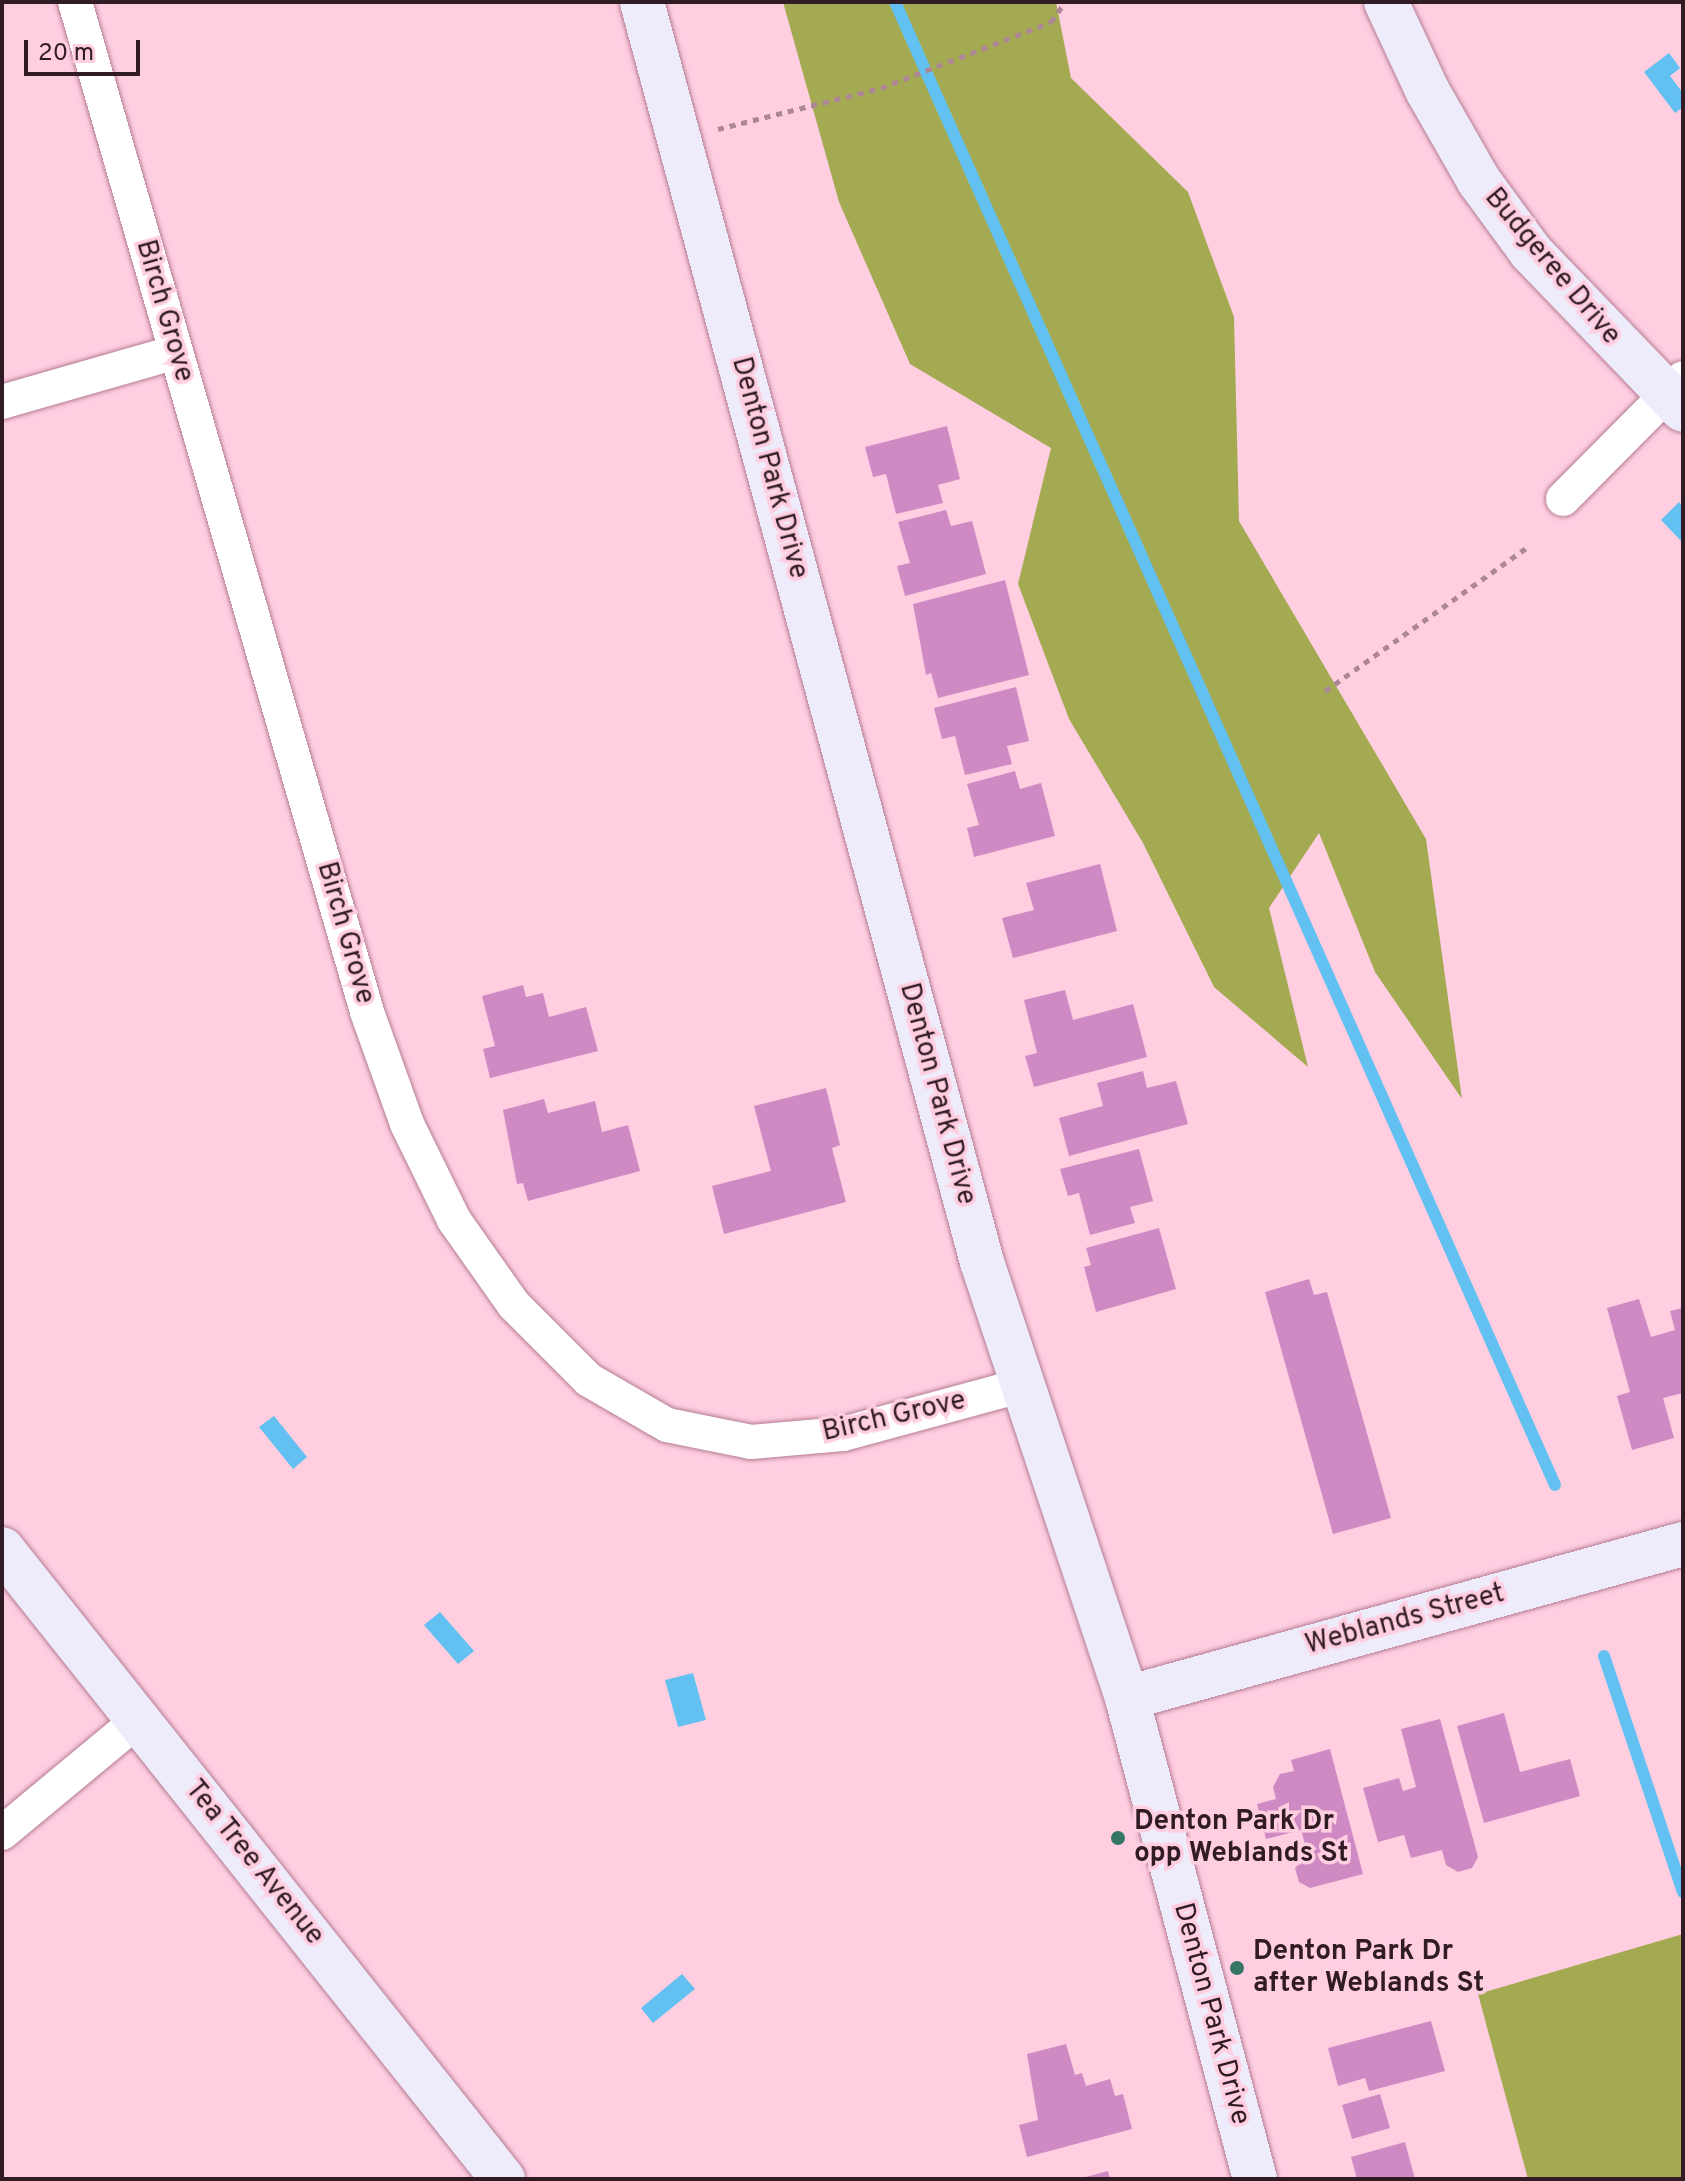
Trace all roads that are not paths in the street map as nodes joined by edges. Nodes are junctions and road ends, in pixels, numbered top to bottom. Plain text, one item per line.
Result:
1 (75, 2) edge
2 (642, 2) edge
3 (1386, 2) edge
4 (176, 352) junction
5 (1678, 394) edge
6 (2, 402) edge
7 (1563, 499) dead end
8 (1020, 1386) junction
9 (1683, 1544) edge
10 (2, 1549) edge
11 (1127, 1698) junction
12 (137, 1721) junction
13 (2, 1833) edge
14 (503, 2179) edge
15 (1255, 2179) edge

1 - 4 street, Birch Grove
2 - 8 main road, Denton Park Drive
3 - 5 main road, Budgeree Drive
4 - 6 street
4 - 8 street, Birch Grove
5 - 7 street, Budgeree Drive
8 - 11 main road, Denton Park Drive
9 - 11 main road, Weblands Street
10 - 12 main road, Tea Tree Avenue
11 - 15 main road, Denton Park Drive
12 - 13 street
12 - 14 main road, Tea Tree Avenue

